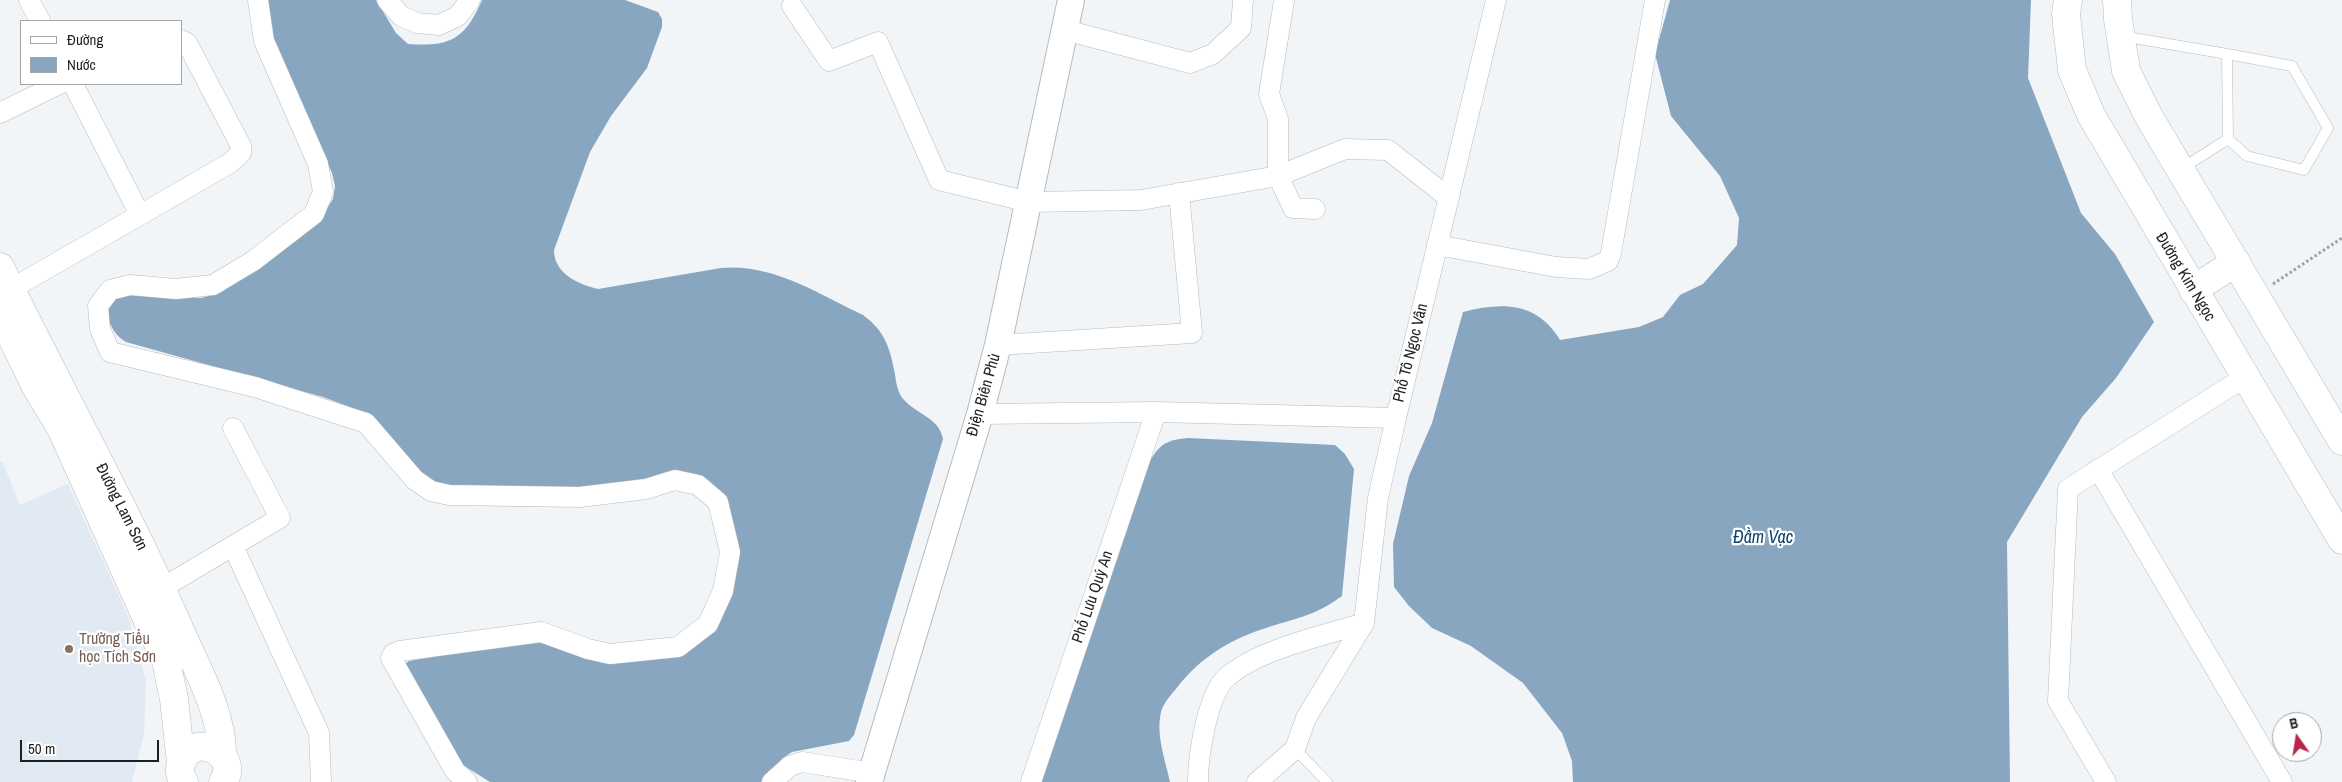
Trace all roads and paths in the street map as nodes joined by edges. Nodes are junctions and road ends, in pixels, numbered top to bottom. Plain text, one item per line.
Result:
1 (28, 0) edge
2 (258, 0) edge
3 (387, 0) edge
4 (470, 0) edge
5 (1072, 0) edge
6 (1243, 0) edge
7 (1496, 0) edge
8 (1655, 0) edge
9 (2068, 0) edge
10 (2117, 0) edge
11 (1284, 1) edge
12 (792, 6) dead end
13 (39, 20) edge
14 (1065, 30) junction
15 (2120, 36) junction
16 (182, 40) edge
17 (2227, 54) junction
18 (57, 85) edge
19 (74, 85) edge
20 (0, 113) edge
21 (2228, 139) junction
22 (2180, 170) junction
23 (1278, 176) junction
24 (1179, 193) junction
25 (1449, 198) junction
26 (1029, 202) junction
27 (1315, 210) dead end
28 (140, 215) junction
29 (2342, 238) edge
30 (1437, 245) junction
31 (2236, 262) junction
32 (4, 289) edge
33 (2193, 290) junction
34 (2256, 295) junction
35 (998, 344) junction
36 (2245, 377) junction
37 (1156, 412) junction
38 (980, 414) junction
39 (1396, 418) junction
40 (233, 428) dead end
41 (2342, 441) edge
42 (2098, 469) junction
43 (2342, 540) edge
44 (233, 546) junction
45 (162, 588) junction
46 (1364, 623) junction
47 (1295, 749) junction
48 (226, 774) edge
49 (181, 776) edge
50 (870, 777) edge
51 (321, 782) edge
52 (467, 782) edge
53 (772, 782) edge
54 (1031, 782) edge
55 (1198, 782) edge
56 (1257, 782) edge
57 (1328, 782) edge
58 (2106, 782) edge
59 (2282, 782) edge

1 - 13 street
2 - 52 street
3 - 4 street
5 - 14 street, Điện Biên Phủ
6 - 14 street
7 - 25 street, Phố Tô Ngọc Vân
8 - 30 street
9 - 33 main road, Đường Kim Ngọc
10 - 15 main road
11 - 23 street
12 - 26 street
14 - 26 street, Điện Biên Phủ
15 - 17 lane
15 - 22 main road
16 - 28 street
17 - 21 lane
17 - 21 lane
18 - 20 street
19 - 28 street
21 - 22 lane
22 - 31 main road
23 - 24 street
23 - 25 street
23 - 27 street
24 - 26 street
24 - 35 street
25 - 30 street, Phố Tô Ngọc Vân
26 - 35 street, Điện Biên Phủ
28 - 32 street
29 - 34 path
30 - 39 street, Phố Tô Ngọc Vân
31 - 33 main road
31 - 34 main road
32 - 45 main road, Đường Lam Sơn
32 - 49 main road, Đường Lam Sơn
33 - 36 main road, Đường Kim Ngọc
34 - 41 main road
35 - 38 street, Điện Biên Phủ
36 - 42 street
36 - 43 main road, Đường Kim Ngọc
37 - 38 street, Phố Tô Ngọc Vân
37 - 39 street, Phố Tô Ngọc Vân
37 - 54 street, Phố Lưu Quý An
38 - 50 street, Điện Biên Phủ
39 - 46 street
40 - 44 street
42 - 58 street
42 - 59 street
44 - 45 street
44 - 51 street
45 - 48 main road, Đường Lam Sơn
46 - 47 street
46 - 55 street
47 - 56 street
47 - 57 lane
48 - 49 main road
50 - 53 street

